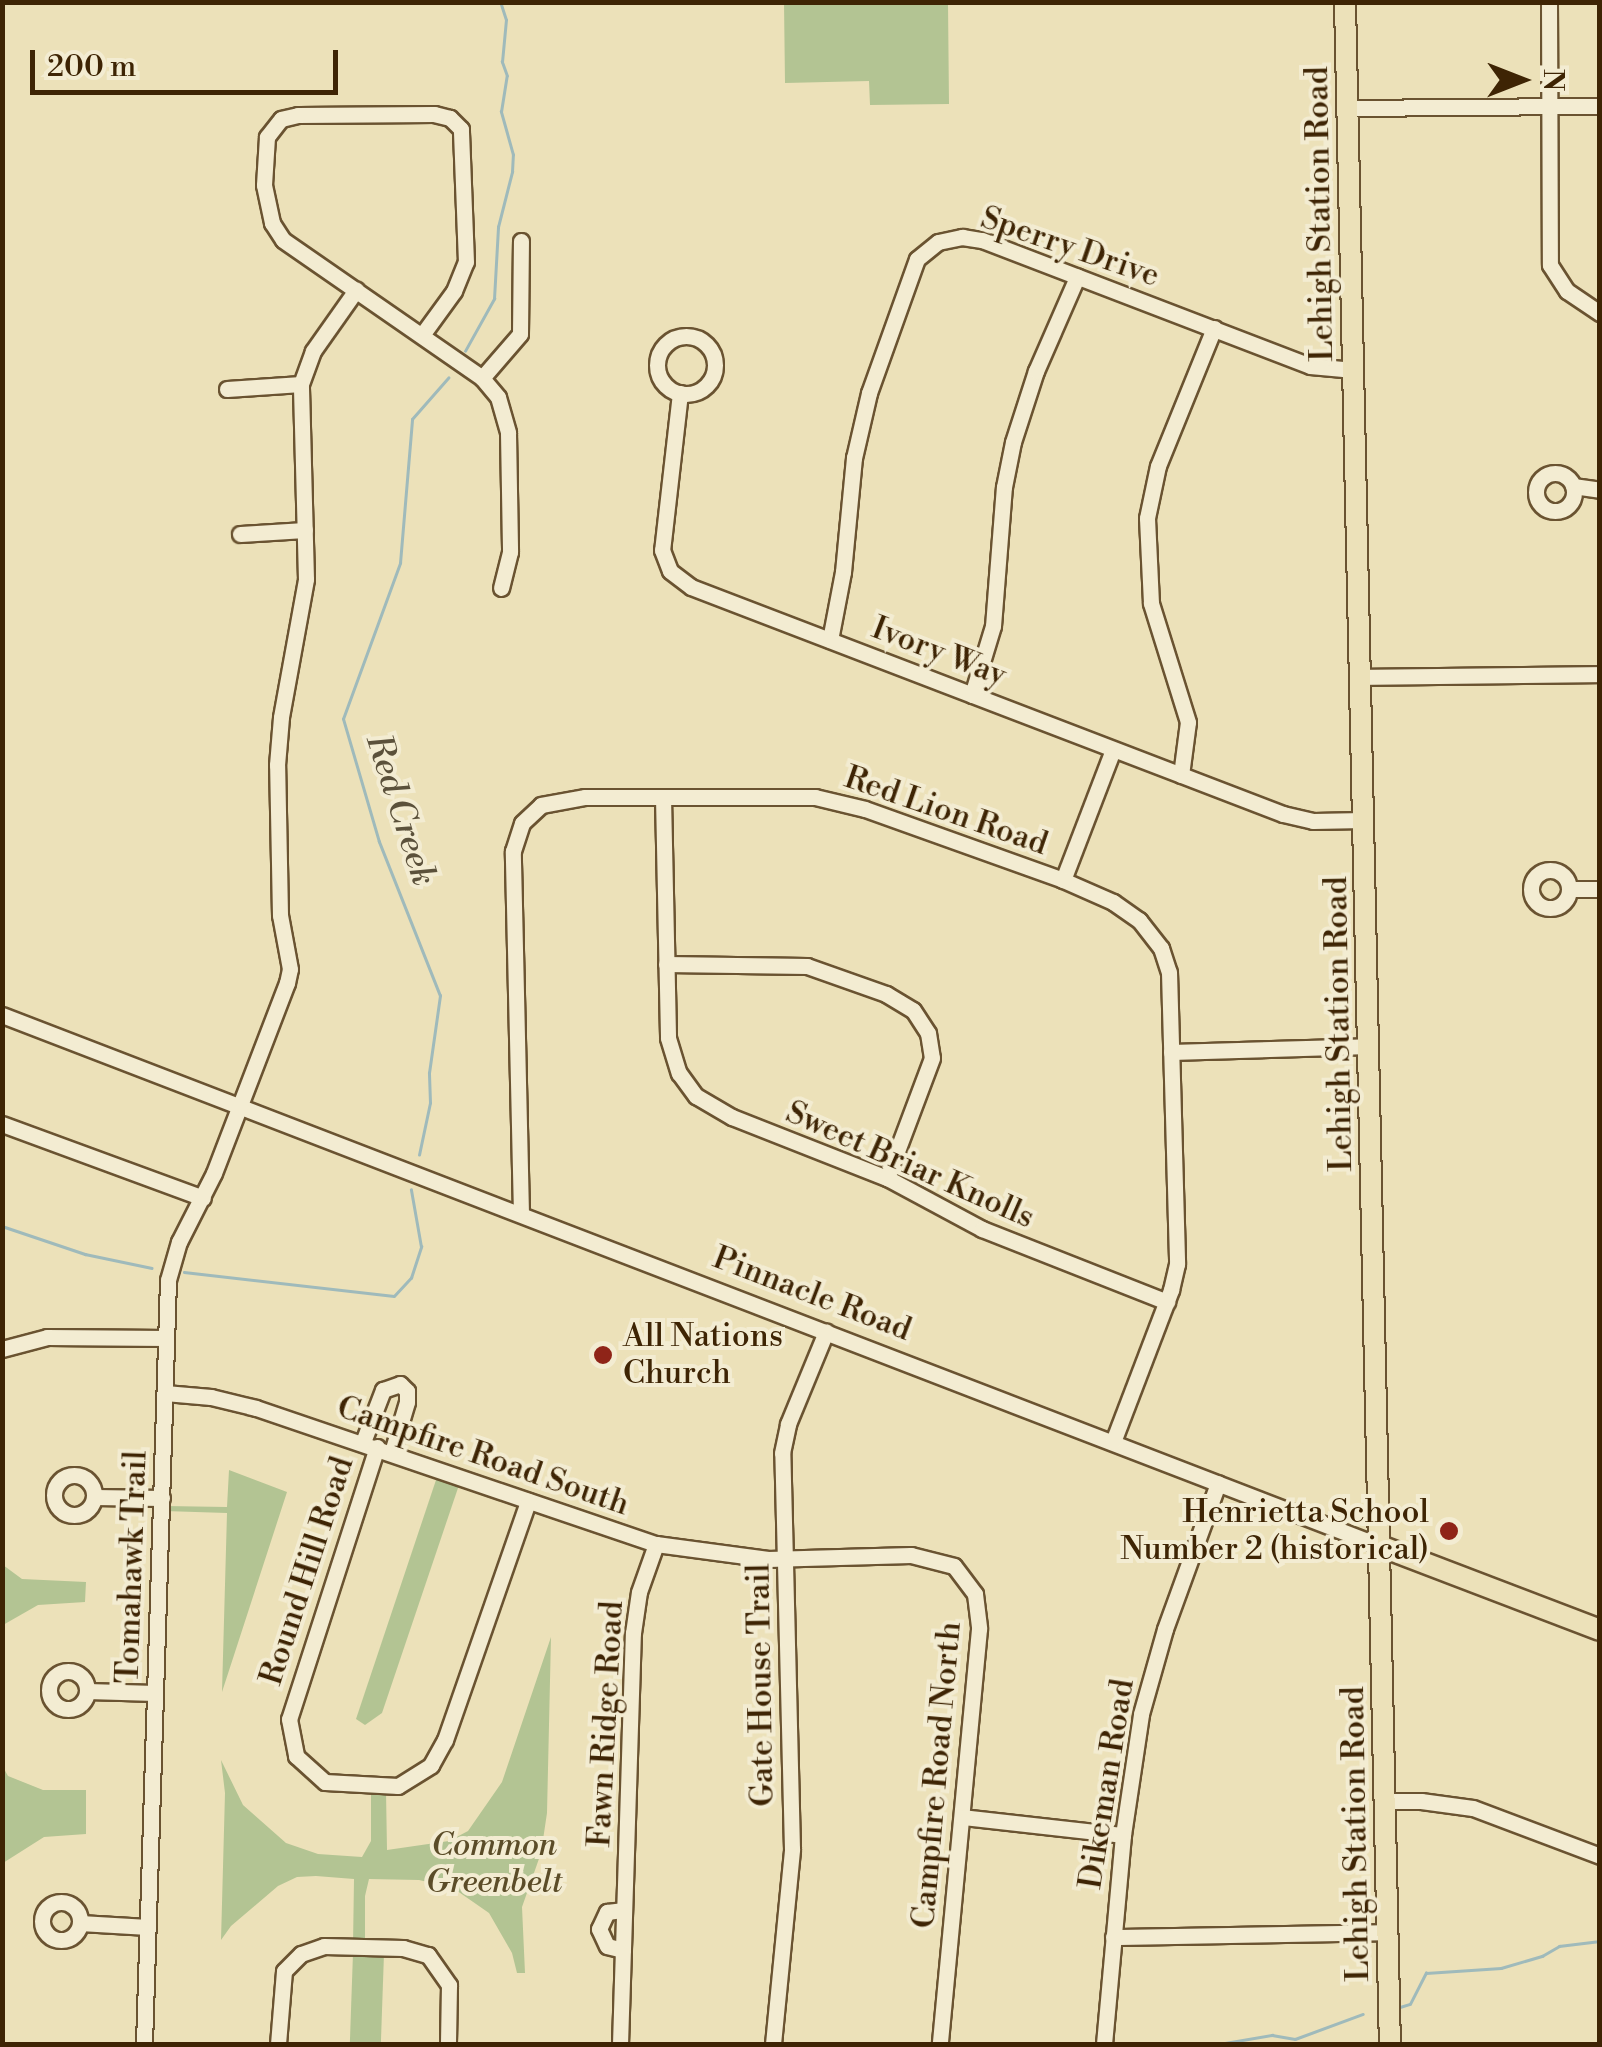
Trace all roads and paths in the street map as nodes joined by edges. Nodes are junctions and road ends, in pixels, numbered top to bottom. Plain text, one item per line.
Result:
1 (1345, 2) edge
2 (1549, 2) edge
3 (1546, 104) junction
4 (1600, 106) edge
5 (1348, 108) junction
6 (521, 241) dead end
7 (1077, 277) junction
8 (356, 290) junction
9 (1600, 313) edge
10 (1214, 328) junction
11 (422, 335) junction
12 (1354, 370) junction
13 (482, 378) junction
14 (301, 384) junction
15 (227, 389) dead end
16 (680, 393) dead end
17 (1574, 486) dead end
18 (1600, 490) edge
19 (305, 530) junction
20 (240, 534) dead end
21 (501, 588) dead end
22 (830, 640) junction
23 (1600, 674) edge
24 (1361, 677) junction
25 (972, 695) junction
26 (1113, 750) junction
27 (1181, 775) junction
28 (662, 797) junction
29 (1364, 820) junction
30 (1063, 880) junction
31 (1570, 889) dead end
32 (1600, 889) edge
33 (666, 964) junction
34 (2, 1016) edge
35 (1369, 1046) junction
36 (1172, 1052) junction
37 (240, 1107) junction
38 (2, 1124) edge
39 (887, 1178) junction
40 (203, 1198) junction
41 (521, 1214) junction
42 (1167, 1302) junction
43 (826, 1332) junction
44 (166, 1338) junction
45 (2, 1349) edge
46 (165, 1394) junction
47 (1114, 1442) junction
48 (377, 1447) junction
49 (1218, 1483) junction
50 (94, 1496) dead end
51 (162, 1498) junction
52 (528, 1500) junction
53 (656, 1544) junction
54 (1380, 1546) junction
55 (786, 1558) junction
56 (1600, 1630) edge
57 (87, 1691) dead end
58 (155, 1692) junction
59 (1386, 1802) junction
60 (962, 1817) junction
61 (1123, 1835) junction
62 (1600, 1856) edge
63 (624, 1910) junction
64 (80, 1923) dead end
65 (148, 1927) junction
66 (1388, 1932) junction
67 (1113, 1937) junction
68 (622, 1950) junction
69 (144, 2044) edge
70 (278, 2044) edge
71 (448, 2044) edge
72 (620, 2044) edge
73 (773, 2044) edge
74 (940, 2044) edge
75 (1104, 2044) edge
76 (1390, 2044) edge

1 - 5 main road, Lehigh Station Road
2 - 3 street
3 - 4 street
3 - 5 street
3 - 9 street
5 - 12 main road, Lehigh Station Road
6 - 13 street
7 - 10 street, Sperry Drive
7 - 22 street, Sperry Drive
7 - 25 street
8 - 11 street
8 - 11 street
8 - 14 street
10 - 12 street, Sperry Drive
10 - 27 street
11 - 13 street
12 - 24 main road, Lehigh Station Road
13 - 21 street
14 - 15 street
14 - 19 street, Tomahawk Trail
16 - 22 street, Ivory Way
17 - 18 street
19 - 20 street
19 - 37 street, Tomahawk Trail
22 - 25 street, Ivory Way
23 - 24 street
24 - 29 main road, Lehigh Station Road
25 - 26 street, Ivory Way
26 - 27 street, Ivory Way
26 - 30 street
27 - 29 street, Ivory Way
28 - 30 street, Red Lion Road
28 - 33 street, Sweet Briar Knolls
28 - 41 street, Red Lion Road
29 - 35 main road, Lehigh Station Road
30 - 36 street, Red Lion Road
31 - 32 street
33 - 39 street, Sweet Briar Knolls
33 - 39 street
34 - 37 street, Pinnacle Road
35 - 36 street
35 - 54 main road, Lehigh Station Road
36 - 42 street, Red Lion Road
37 - 40 street, Tomahawk Trail
37 - 41 street, Pinnacle Road
38 - 40 street
39 - 42 street, Sweet Briar Knolls
40 - 44 street, Tomahawk Trail
41 - 43 street, Pinnacle Road
42 - 47 street, Red Lion Road
43 - 47 street, Pinnacle Road
43 - 55 street, Gate House Trail
44 - 45 street
44 - 46 street, Tomahawk Trail
46 - 48 street, Campfire Road South
46 - 51 street, Tomahawk Trail
47 - 49 street, Pinnacle Road
48 - 52 street, Campfire Road South
48 - 52 street, Round Hill Road
49 - 54 street, Pinnacle Road
49 - 61 street, Dikeman Road
50 - 51 street
51 - 58 street, Tomahawk Trail
52 - 53 street, Campfire Road South
53 - 55 street, Campfire Road South
53 - 63 street, Fawn Ridge Road
54 - 56 main road, Pinnacle Road
54 - 59 main road, Lehigh Station Road
55 - 60 street, Campfire Road North
55 - 73 street, Gate House Trail
57 - 58 street
58 - 65 street, Tomahawk Trail
59 - 62 street
59 - 66 main road, Lehigh Station Road
60 - 61 street
60 - 74 street, Campfire Road North
61 - 67 street, Dikeman Road
63 - 68 street, Fawn Ridge Road
63 - 68 street, Fawn Ridge Road
64 - 65 street
65 - 69 street, Tomahawk Trail
66 - 67 street
66 - 76 main road, Lehigh Station Road
67 - 75 street, Dikeman Road
68 - 72 street, Fawn Ridge Road
70 - 71 street

